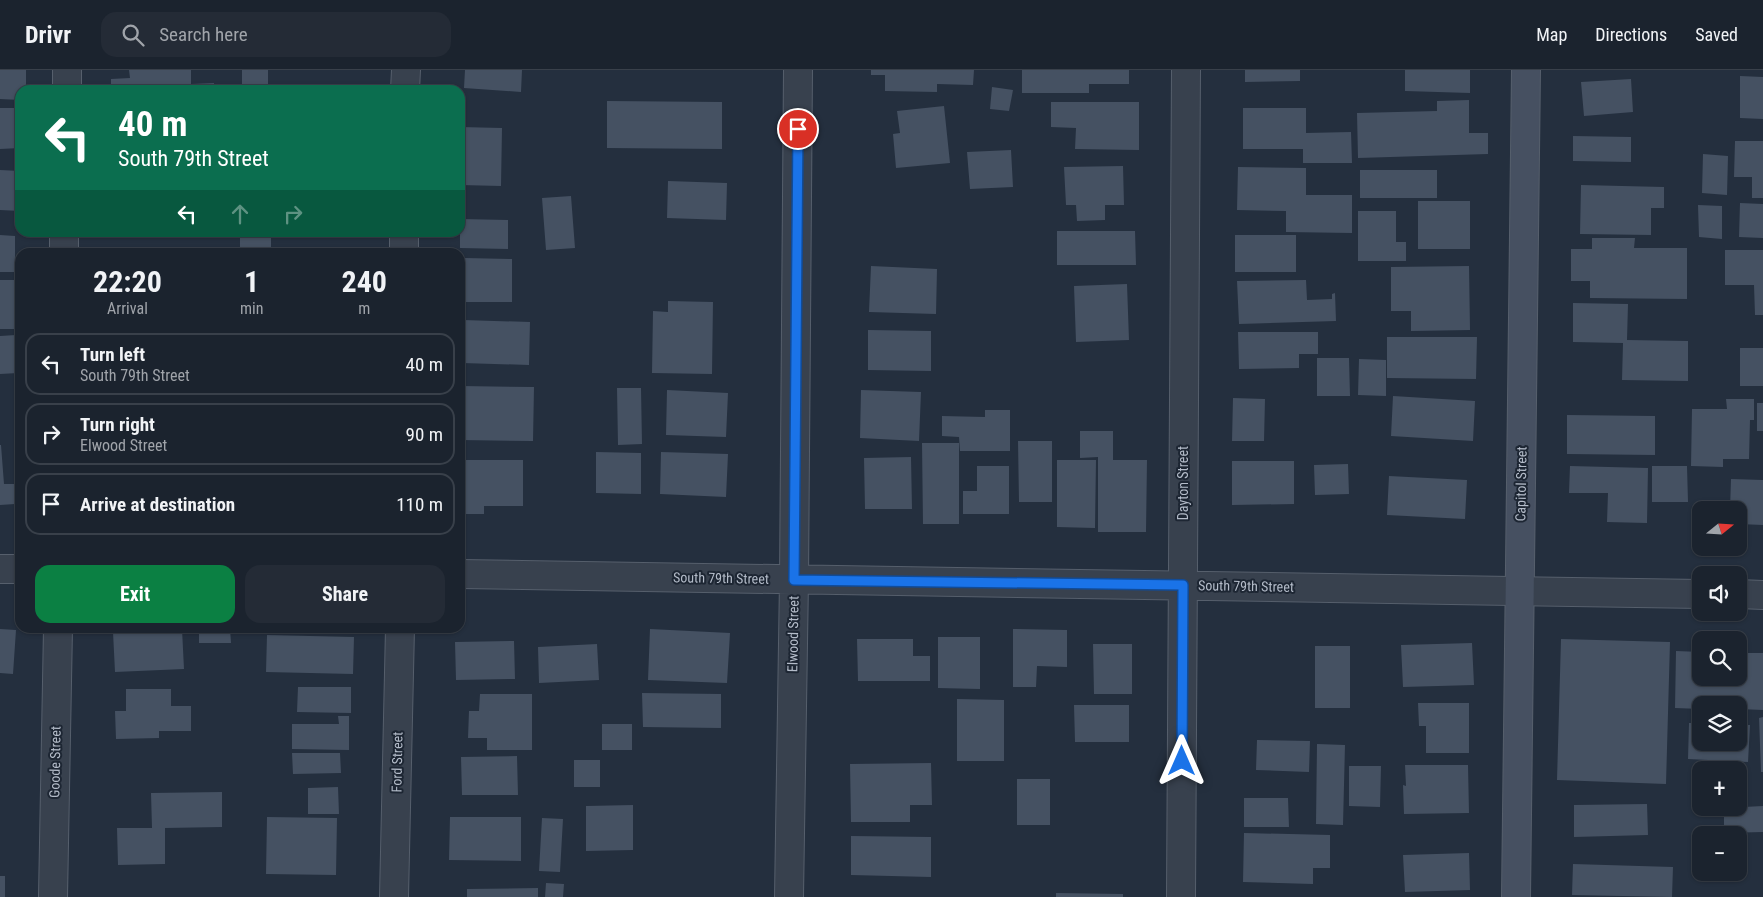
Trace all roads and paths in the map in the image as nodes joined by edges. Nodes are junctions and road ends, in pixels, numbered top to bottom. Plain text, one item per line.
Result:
1 (67, 70) edge
2 (406, 70) edge
3 (798, 70) edge
4 (1186, 70) edge
5 (1526, 70) edge
6 (66, 85) edge
7 (405, 85) edge
8 (0, 569) edge
9 (15, 569) edge
10 (465, 574) edge
11 (794, 580) junction
12 (1183, 585) junction
13 (1520, 591) junction
14 (1692, 594) edge
15 (1747, 594) edge
16 (1763, 595) edge
17 (58, 633) edge
18 (400, 633) edge
19 (53, 897) edge
20 (394, 897) edge
21 (789, 897) edge
22 (1181, 897) edge
23 (1516, 897) edge

1 - 6 street
2 - 7 street
3 - 11 street, Elwood Street
4 - 12 street, Dayton Street
5 - 13 street, Capitol Street
8 - 9 street
10 - 11 street, South 79th Street
11 - 12 street, South 79th Street
11 - 21 street, Elwood Street
12 - 13 street, South 79th Street
12 - 22 street, Dayton Street
13 - 14 street, South 79th Street
13 - 23 street, Capitol Street
15 - 16 street
17 - 19 street, Goode Street
18 - 20 street, Ford Street

